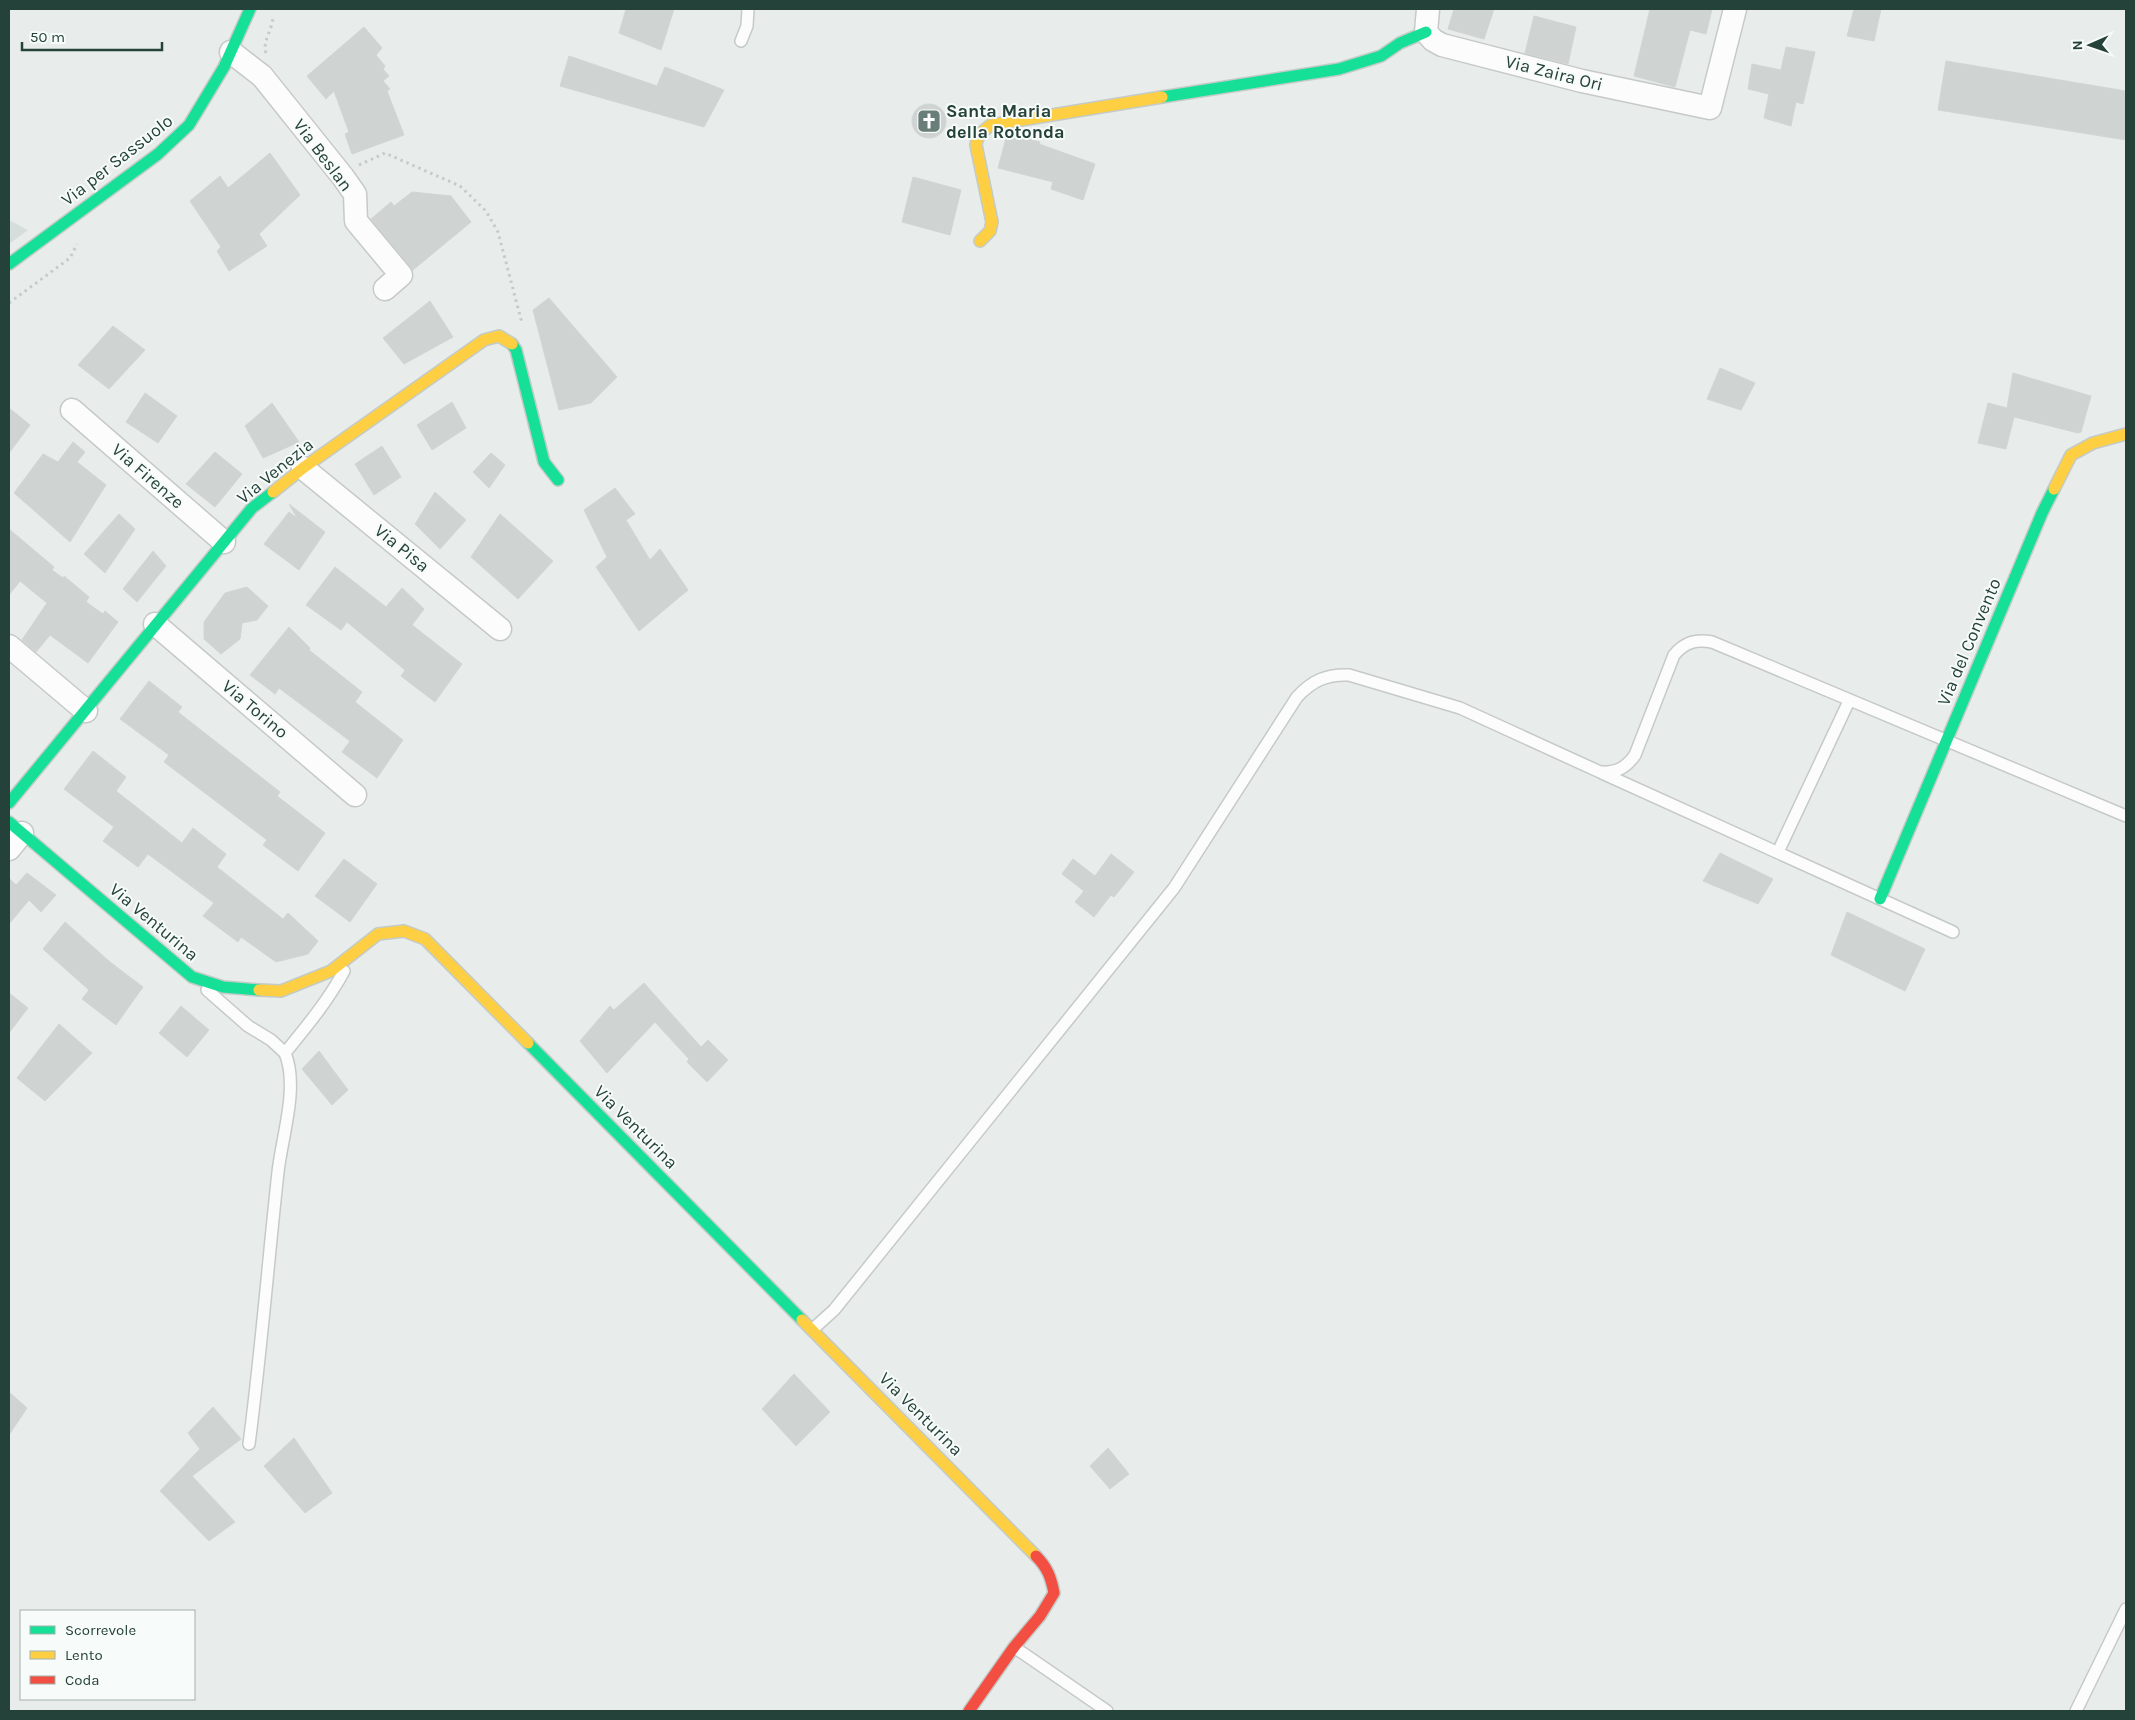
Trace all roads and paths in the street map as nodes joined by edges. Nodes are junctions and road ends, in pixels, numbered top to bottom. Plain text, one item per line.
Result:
1 (250, 9) edge
2 (748, 9) edge
3 (1428, 9) edge
4 (1735, 9) edge
5 (1426, 32) junction
6 (742, 41) dead end
7 (231, 52) junction
8 (353, 163) dead end
9 (980, 240) dead end
10 (9, 264) edge
11 (385, 289) dead end
12 (523, 327) dead end
13 (72, 410) dead end
14 (2126, 434) edge
15 (304, 468) junction
16 (558, 480) dead end
17 (224, 542) junction
18 (155, 624) junction
19 (500, 629) dead end
20 (9, 646) edge
21 (1849, 700) junction
22 (86, 711) junction
23 (1945, 742) junction
24 (1600, 772) junction
25 (355, 795) dead end
26 (9, 803) edge
27 (2126, 816) edge
28 (13, 834) edge
29 (1778, 852) junction
30 (1880, 899) junction
31 (1953, 932) dead end
32 (351, 956) junction
33 (192, 977) junction
34 (285, 1053) junction
35 (813, 1329) junction
36 (249, 1444) dead end
37 (2126, 1610) edge
38 (1014, 1647) junction
39 (969, 1711) edge
40 (1107, 1711) edge
41 (2076, 1711) edge

1 - 7 street, Via per Sassuolo
2 - 6 lane
3 - 5 street
4 - 5 street, Via Zaira Ori
5 - 9 street
7 - 10 street, Via per Sassuolo
7 - 11 street, Via Beslan
8 - 12 path
13 - 17 street, Via Firenze
14 - 23 street, Via del Convento
15 - 16 street, Via Venezia
15 - 17 street, Via Venezia
15 - 19 street, Via Pisa
17 - 18 street, Via Venezia
18 - 22 street, Via Venezia
18 - 25 street, Via Torino
20 - 22 street
21 - 23 lane
21 - 24 lane
21 - 29 lane
22 - 26 street, Via Venezia
23 - 27 lane
23 - 30 street, Via del Convento
24 - 29 lane
24 - 35 lane
28 - 33 street, Via Venturina
29 - 30 lane
30 - 31 lane
32 - 33 street, Via Venturina
32 - 34 lane
32 - 35 street, Via Venturina
33 - 34 lane
34 - 36 lane
35 - 38 street, Via Venturina
37 - 41 lane
38 - 39 street, Via Venturina
38 - 40 lane

